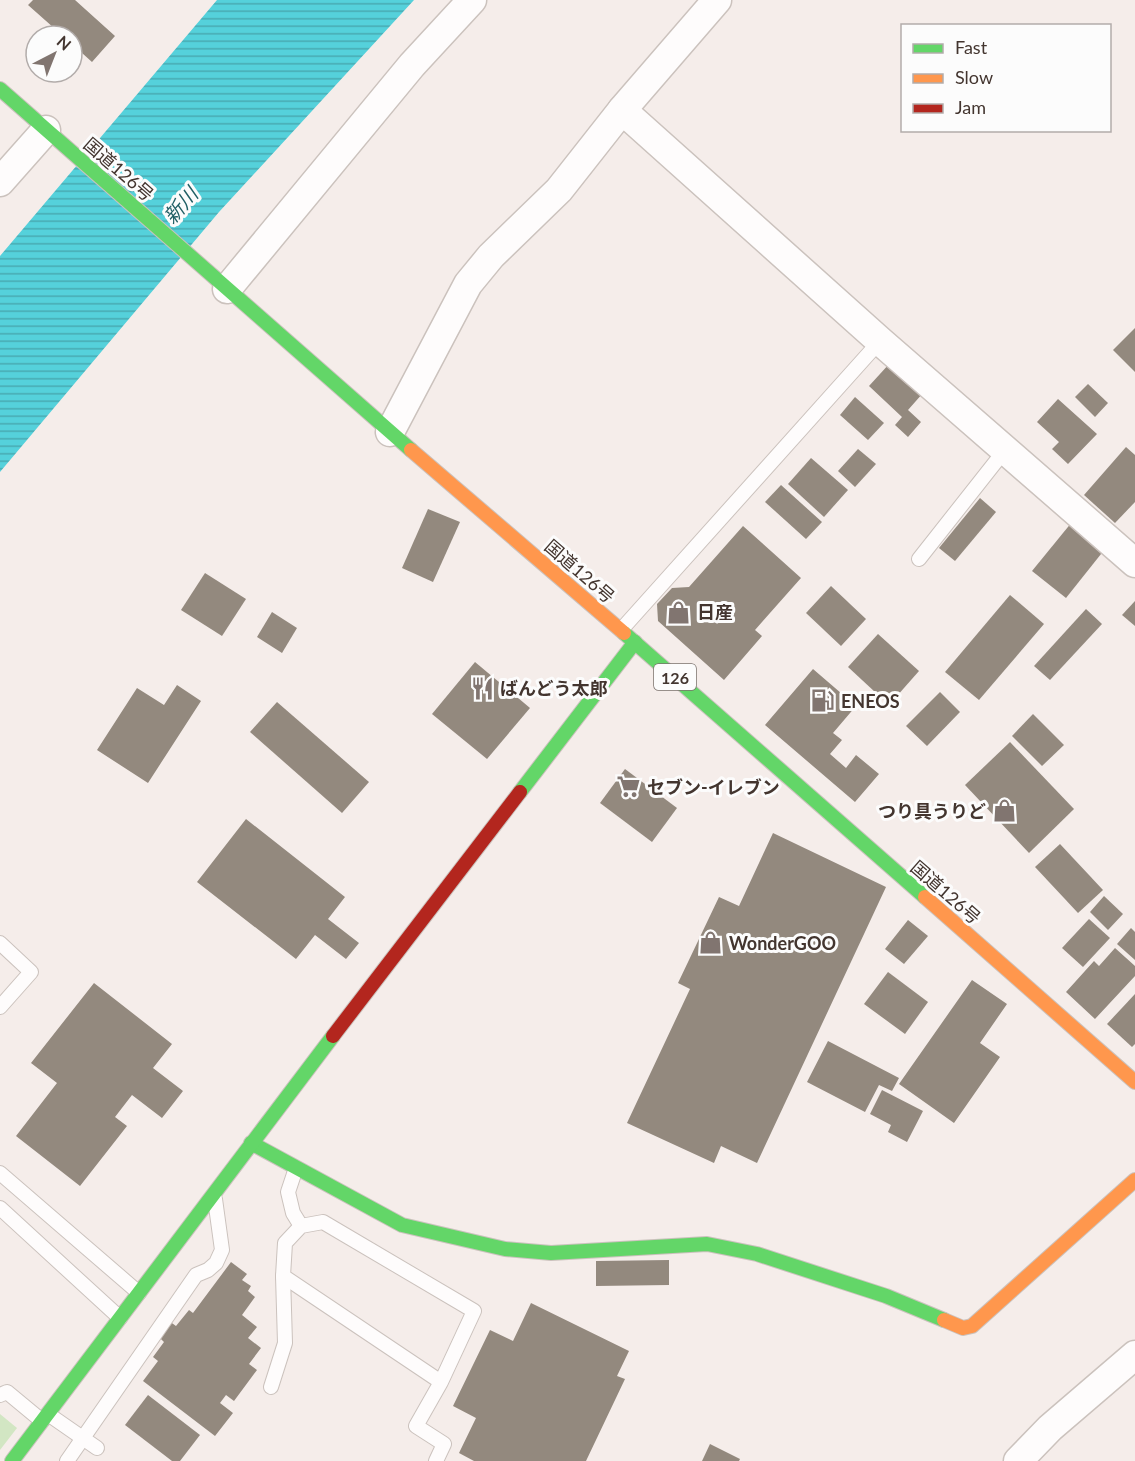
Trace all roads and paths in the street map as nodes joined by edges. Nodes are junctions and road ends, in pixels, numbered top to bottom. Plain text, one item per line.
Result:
1 (472, 0) edge
2 (717, 0) edge
3 (0, 89) edge
4 (622, 110) junction
5 (50, 133) junction
6 (0, 182) edge
7 (220, 282) junction
8 (880, 341) junction
9 (390, 432) junction
10 (1005, 450) junction
11 (919, 559) dead end
12 (1135, 563) edge
13 (621, 630) junction
14 (635, 642) junction
15 (0, 943) edge
16 (0, 1007) edge
17 (1135, 1082) edge
18 (251, 1143) junction
19 (296, 1168) junction
20 (0, 1173) edge
21 (1135, 1180) edge
22 (214, 1191) junction
23 (0, 1208) edge
24 (301, 1226) junction
25 (283, 1276) junction
26 (139, 1293) junction
27 (120, 1318) junction
28 (1135, 1355) edge
29 (441, 1383) junction
30 (271, 1388) dead end
31 (0, 1395) edge
32 (45, 1418) junction
33 (82, 1438) junction
34 (97, 1448) dead end
35 (12, 1461) edge
36 (67, 1461) edge
37 (436, 1461) edge
38 (1018, 1461) edge

1 - 7 street
2 - 4 street
3 - 5 main road, 国道126号 / 126
4 - 8 street
4 - 9 street
5 - 6 street
5 - 7 main road, 国道126号 / 126
7 - 9 main road, 国道126号 / 126
8 - 10 street
8 - 13 lane
9 - 13 main road, 国道126号 / 126
10 - 11 lane
10 - 12 street
13 - 14 main road, 国道126号 / 126
14 - 17 main road, 国道126号 / 126
14 - 18 main road
15 - 16 lane
18 - 19 main road
18 - 22 main road
19 - 21 main road
19 - 24 lane
20 - 26 lane
22 - 26 main road
22 - 33 lane
23 - 27 lane
24 - 25 lane
24 - 29 lane
25 - 29 lane
25 - 30 lane
26 - 27 main road
27 - 32 main road
28 - 38 street
29 - 37 lane
31 - 32 lane
32 - 33 lane
32 - 35 main road
33 - 34 lane
33 - 36 lane

